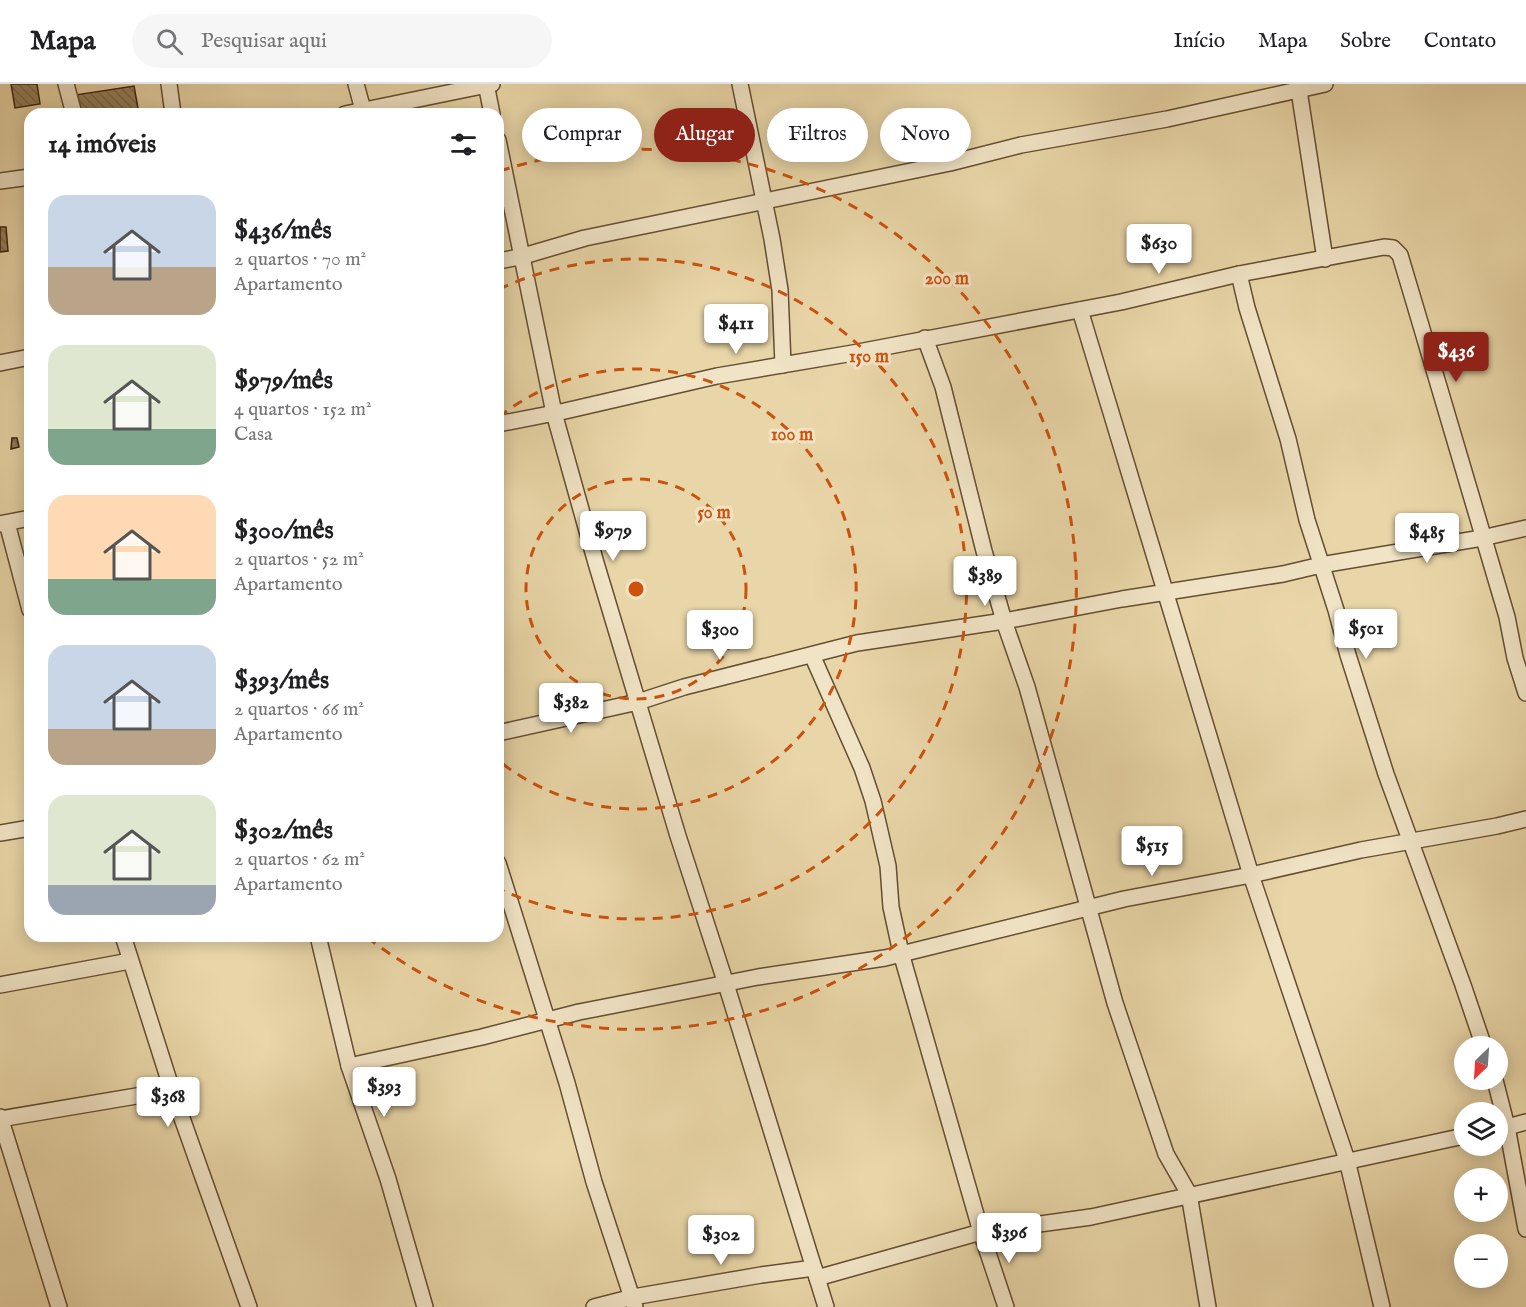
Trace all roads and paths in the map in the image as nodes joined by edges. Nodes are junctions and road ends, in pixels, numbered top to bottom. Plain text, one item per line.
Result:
1 (66, 84) edge
2 (169, 84) edge
3 (356, 84) edge
4 (740, 84) edge
5 (1325, 84) edge
6 (488, 85) edge
7 (1299, 87) edge
8 (72, 108) edge
9 (172, 108) edge
10 (362, 108) edge
11 (373, 108) edge
12 (491, 108) edge
13 (504, 173) edge
14 (24, 178) edge
15 (0, 181) edge
16 (765, 200) junction
17 (520, 257) junction
18 (1325, 259) junction
19 (504, 260) edge
20 (1239, 274) junction
21 (1080, 310) junction
22 (926, 338) junction
23 (24, 358) edge
24 (0, 363) edge
25 (783, 365) junction
26 (554, 413) junction
27 (504, 423) edge
28 (24, 519) edge
29 (3, 524) edge
30 (1526, 528) edge
31 (1482, 538) junction
32 (1321, 565) junction
33 (24, 591) edge
34 (1164, 592) junction
35 (1004, 621) junction
36 (812, 655) junction
37 (1526, 693) edge
38 (638, 702) junction
39 (504, 732) edge
40 (1526, 819) edge
41 (24, 829) edge
42 (0, 833) edge
43 (1412, 842) junction
44 (1251, 875) junction
45 (504, 882) edge
46 (1089, 907) junction
47 (125, 942) edge
48 (319, 942) edge
49 (901, 953) junction
50 (130, 961) junction
51 (726, 984) junction
52 (0, 985) edge
53 (547, 1021) junction
54 (1480, 1036) edge
55 (349, 1066) junction
56 (172, 1090) junction
57 (0, 1118) edge
58 (1526, 1122) edge
59 (1508, 1126) edge
60 (1454, 1138) edge
61 (1508, 1153) edge
62 (1347, 1160) junction
63 (1189, 1194) junction
64 (1526, 1229) edge
65 (981, 1232) junction
66 (815, 1273) junction
67 (634, 1302) edge
68 (59, 1307) edge
69 (249, 1307) edge
70 (425, 1307) edge
71 (594, 1307) edge
72 (826, 1307) edge
73 (1006, 1307) edge
74 (1208, 1307) edge
75 (1382, 1307) edge

1 - 8 street
2 - 9 street
3 - 10 street
4 - 16 street
5 - 7 street
6 - 11 street
6 - 12 street
7 - 16 street
7 - 18 street
13 - 17 street
14 - 15 street
16 - 17 street
16 - 25 street
17 - 19 street
17 - 26 street
18 - 20 street
18 - 31 street
20 - 21 street
20 - 32 street
21 - 22 street
21 - 34 street
22 - 25 street
22 - 35 street
23 - 24 street
25 - 26 street
26 - 27 street
26 - 38 street
28 - 29 street
29 - 33 street
30 - 31 street
31 - 32 street
31 - 37 street
32 - 34 street
32 - 43 street
34 - 35 street
34 - 44 street
35 - 36 street
35 - 46 street
36 - 38 street
36 - 49 street
38 - 39 street
38 - 51 street
40 - 43 street
41 - 42 street
43 - 44 street
43 - 54 street
44 - 46 street
44 - 62 street
45 - 53 street
46 - 49 street
46 - 63 street
47 - 50 street
48 - 55 street
49 - 51 street
49 - 65 street
50 - 52 street
50 - 56 street
51 - 53 street
51 - 66 street
53 - 55 street
53 - 67 street
55 - 70 street
56 - 57 street
56 - 69 street
57 - 68 street
58 - 59 street
60 - 62 street
61 - 64 street
62 - 63 street
62 - 75 street
63 - 65 street
63 - 74 street
65 - 66 street
65 - 73 street
66 - 67 street
66 - 72 street
67 - 71 street

